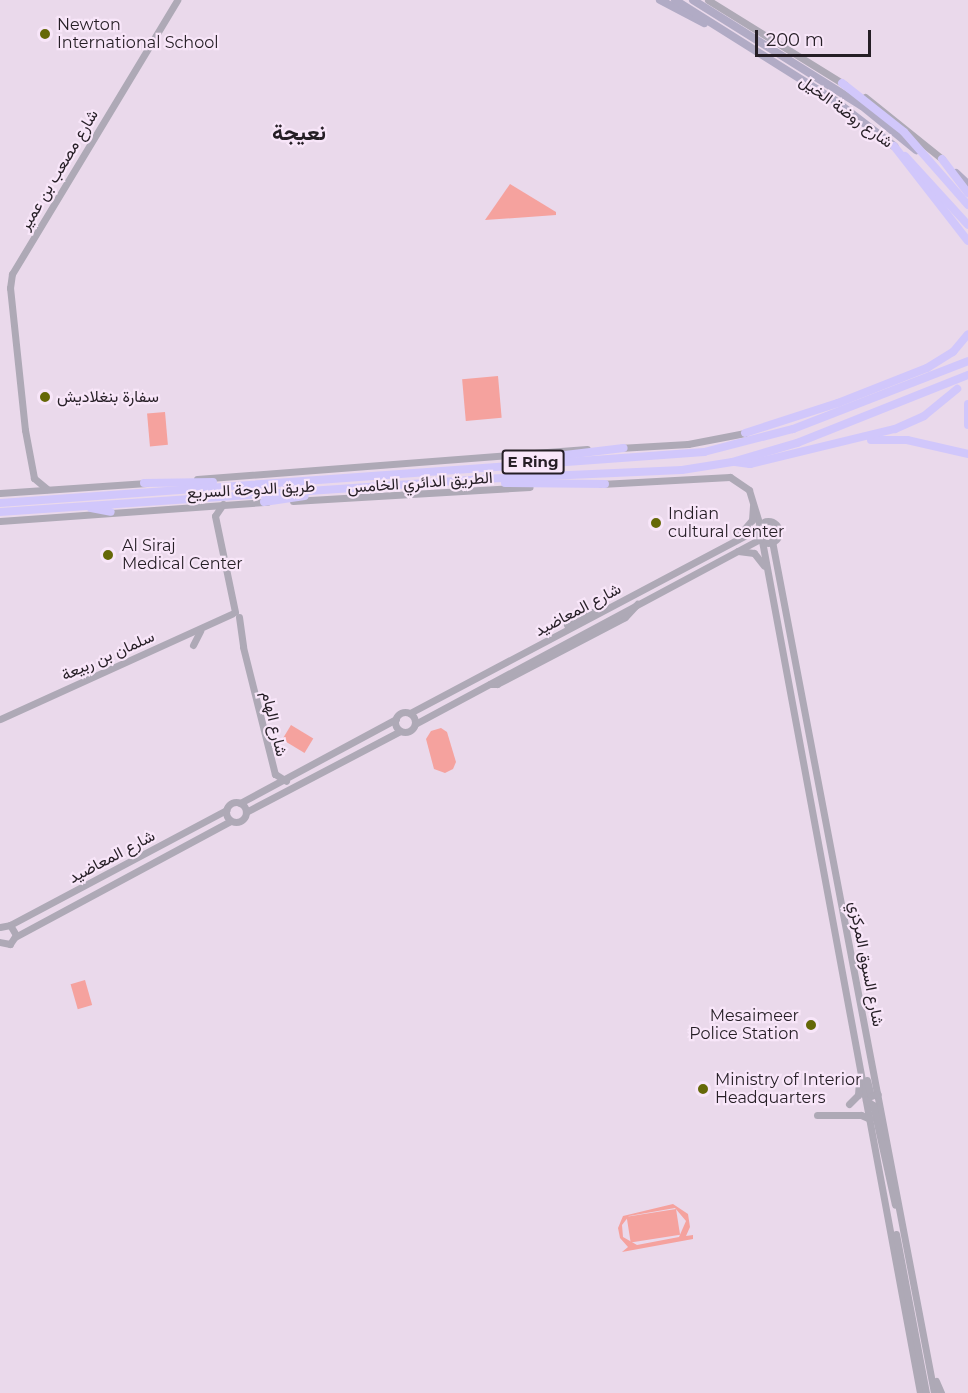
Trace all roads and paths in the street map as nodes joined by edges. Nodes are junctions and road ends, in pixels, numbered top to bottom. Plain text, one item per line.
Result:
1 (177, 0) edge
2 (660, 0) edge
3 (675, 0) edge
4 (693, 0) edge
5 (708, 0) edge
6 (740, 40) junction
7 (842, 83) junction
8 (894, 146) junction
9 (920, 153) junction
10 (942, 159) junction
11 (968, 184) edge
12 (968, 193) edge
13 (968, 205) edge
14 (968, 225) edge
15 (968, 241) edge
16 (968, 334) edge
17 (968, 361) edge
18 (968, 375) edge
19 (957, 389) dead end
20 (968, 404) edge
21 (968, 425) edge
22 (745, 433) joint
23 (841, 444) junction
24 (624, 448) junction
25 (968, 454) edge
26 (538, 461) junction
27 (732, 462) junction
28 (33, 473) junction
29 (481, 479) junction
30 (144, 483) junction
31 (270, 483) junction
32 (605, 484) junction
33 (354, 487) junction
34 (49, 490) junction
35 (19, 492) junction
36 (0, 493) edge
37 (754, 501) junction
38 (0, 502) edge
39 (264, 502) junction
40 (224, 504) junction
41 (202, 505) junction
42 (79, 506) junction
43 (0, 512) edge
44 (111, 512) junction
45 (215, 516) junction
46 (0, 521) edge
47 (759, 527) junction
48 (761, 540) junction
49 (772, 541) junction
50 (730, 542) junction
51 (732, 552) junction
52 (770, 589) junction
53 (637, 604) junction
54 (235, 615) junction
55 (201, 630) junction
56 (193, 645) dead end
57 (552, 649) junction
58 (548, 657) junction
59 (248, 665) junction
60 (487, 684) junction
61 (410, 713) junction
62 (396, 718) junction
63 (0, 719) edge
64 (415, 724) junction
65 (400, 731) junction
66 (286, 781) junction
67 (271, 789) junction
68 (240, 803) junction
69 (226, 810) junction
70 (246, 812) junction
71 (230, 820) junction
72 (10, 926) junction
73 (0, 927) edge
74 (15, 937) junction
75 (0, 942) edge
76 (841, 1000) dead end
77 (849, 1007) junction
78 (852, 1026) junction
79 (856, 1043) junction
80 (878, 1094) junction
81 (866, 1100) junction
82 (849, 1104) dead end
83 (818, 1115) dead end
84 (870, 1119) junction
85 (888, 1212) junction
86 (900, 1212) junction
87 (928, 1359) junction
88 (917, 1379) junction
89 (915, 1393) edge
90 (920, 1393) edge
91 (926, 1393) edge
92 (934, 1393) edge
93 (941, 1393) edge

1 - 28 street, شارع مصعب بن عمير
2 - 6 main road
3 - 6 main road, شارع روضة الخيل
4 - 9 main road, شارع روضة الخيل
5 - 7 street, شارع روضة الخيل
6 - 8 main road, شارع روضة الخيل
7 - 9 highway
7 - 10 street, شارع روضة الخيل
8 - 14 highway, شارع روضة الخيل
8 - 15 highway
9 - 13 highway, شارع روضة الخيل
10 - 11 main road
10 - 12 highway
16 - 22 highway
17 - 26 highway, الطريق الدائري الخامس / E Ring
18 - 27 highway, الطريق الدائري الخامس / E Ring
19 - 23 highway
20 - 21 highway
22 - 24 street, طريق الدوحة السريع
23 - 25 highway
23 - 27 highway
24 - 26 highway
24 - 30 street, طريق الدوحة السريع
26 - 31 highway, الطريق الدائري الخامس / E Ring
27 - 29 highway, الطريق الدائري الخامس / E Ring
28 - 34 street
28 - 35 street
29 - 32 highway
29 - 33 highway, الطريق الدائري الخامس / E Ring
30 - 31 highway
30 - 34 street, طريق الدوحة السريع
31 - 38 highway, الطريق الدائري الخامس / E Ring
32 - 37 street, طريق الدوحة السريع
32 - 39 street, طريق الدوحة السريع
33 - 39 highway
33 - 42 highway, الطريق الدائري الخامس / E Ring
34 - 35 street, طريق الدوحة السريع
35 - 36 street, طريق الدوحة السريع
37 - 47 street, طريق الدوحة السريع
37 - 50 street
39 - 40 street, طريق الدوحة السريع
40 - 41 street, طريق الدوحة السريع
40 - 45 street
41 - 44 street, طريق الدوحة السريع
41 - 45 street
42 - 43 highway, الطريق الدائري الخامس / E Ring
42 - 44 highway
44 - 46 street, طريق الدوحة السريع
45 - 54 street, شارع الهام
47 - 48 street
47 - 49 street
47 - 50 street, شارع المعاضيد
48 - 49 street
48 - 51 street, شارع المعاضيد
48 - 52 street, شارع السوق المركزي
49 - 80 street, شارع السوق المركزي
50 - 61 street, شارع المعاضيد
51 - 52 street
51 - 53 street, شارع المعاضيد
52 - 77 street, شارع السوق المركزي
53 - 57 street, شارع المعاضيد
53 - 58 street
54 - 55 street, سلمان بن ربيعة
54 - 59 street, شارع الهام
55 - 56 street
55 - 63 street, سلمان بن ربيعة
57 - 58 street
57 - 60 street, شارع المعاضيد
58 - 60 street
59 - 66 street, شارع الهام
59 - 67 street, شارع الهام
60 - 64 street, شارع المعاضيد
61 - 62 street
61 - 64 street
62 - 65 street
62 - 66 street
64 - 65 street
65 - 70 street
66 - 67 street
67 - 68 street
68 - 69 street
68 - 70 street
69 - 71 street
69 - 72 street, شارع المعاضيد
70 - 71 street
71 - 74 street, شارع المعاضيد
72 - 73 street
72 - 74 street
74 - 75 street, شارع المعاضيد
76 - 77 street
77 - 78 street, شارع السوق المركزي
78 - 79 street, شارع السوق المركزي
78 - 80 street
79 - 81 street, شارع السوق المركزي
79 - 82 street
80 - 86 street, شارع السوق المركزي
81 - 84 street, شارع السوق المركزي
81 - 86 street
83 - 84 street
84 - 85 street, شارع السوق المركزي
85 - 88 street, شارع السوق المركزي
85 - 91 street
86 - 87 street, شارع السوق المركزي
87 - 92 street, شارع السوق المركزي
87 - 93 street
88 - 89 street
88 - 90 street, شارع السوق المركزي

